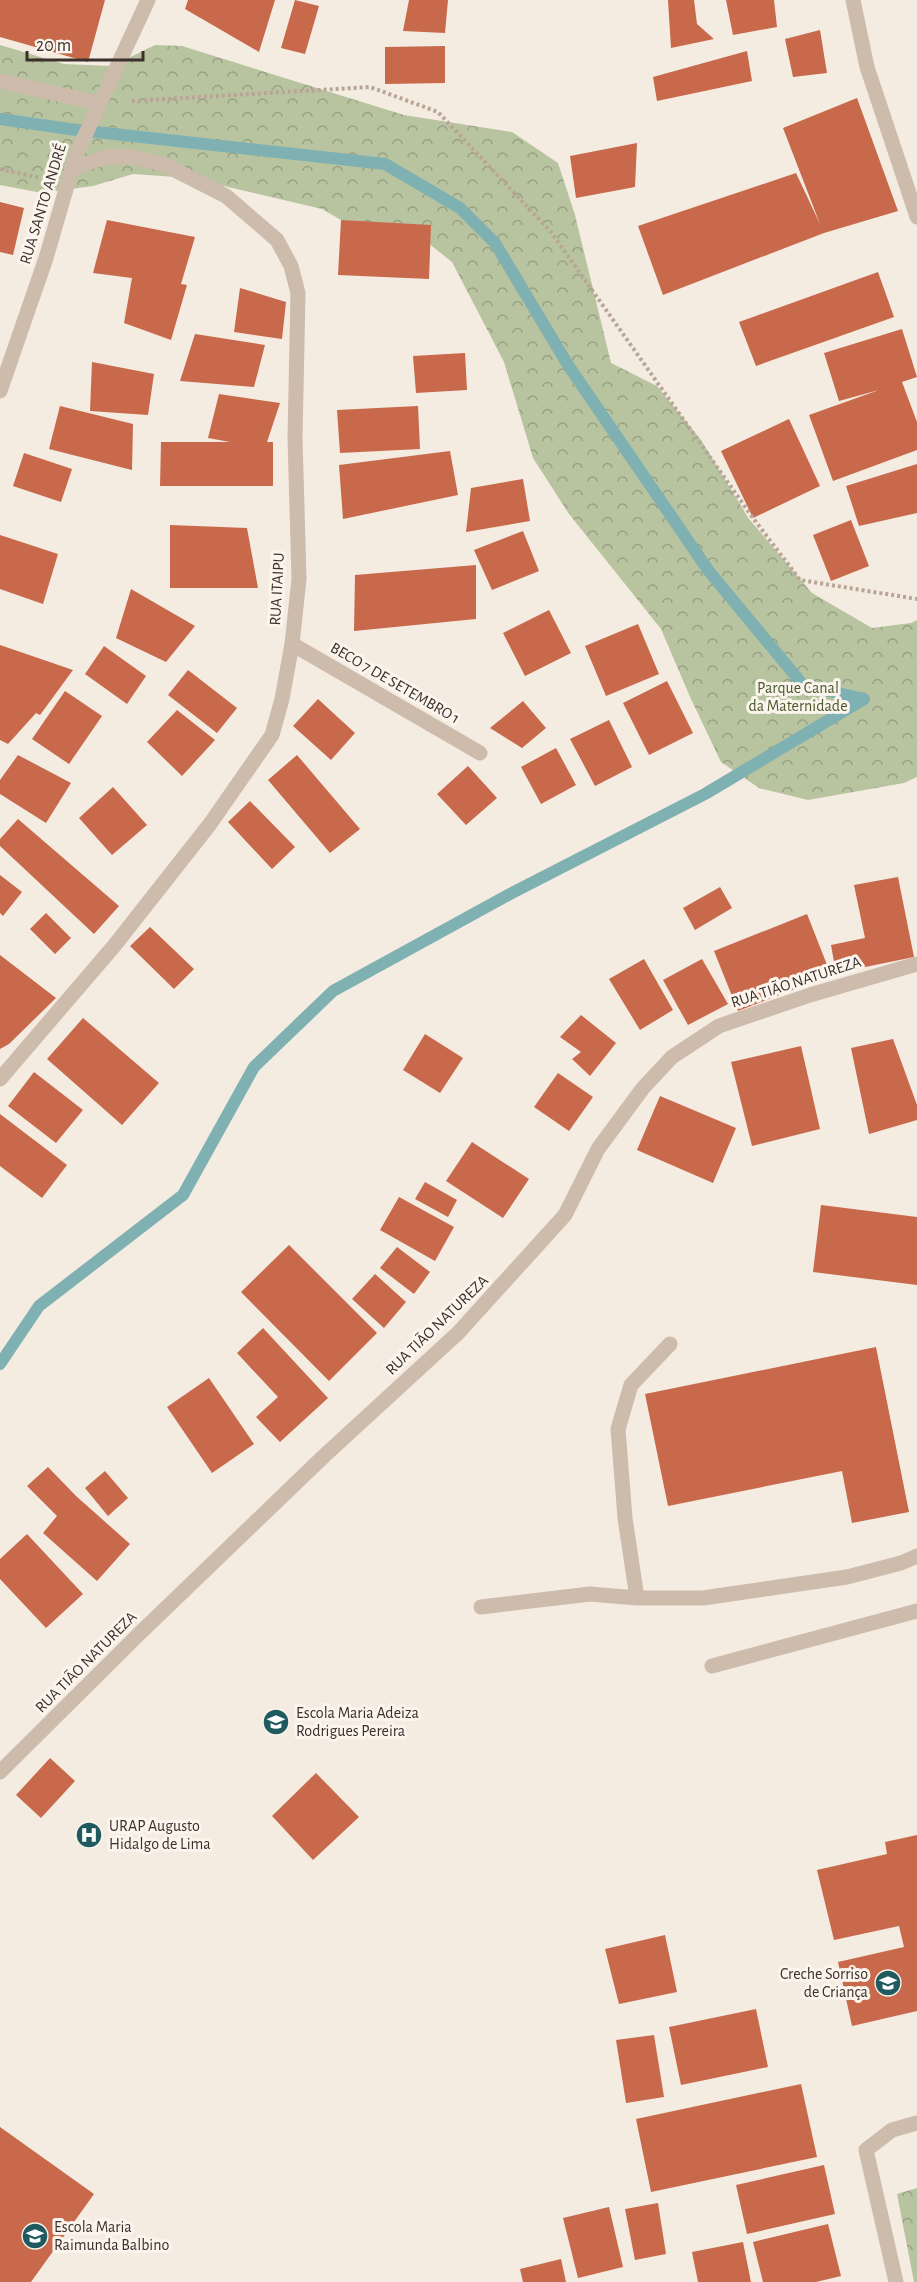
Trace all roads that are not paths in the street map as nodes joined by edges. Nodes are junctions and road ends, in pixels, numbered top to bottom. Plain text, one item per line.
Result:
1 (148, 0) edge
2 (853, 0) edge
3 (0, 81) edge
4 (98, 107) junction
5 (71, 169) junction
6 (917, 217) edge
7 (0, 391) edge
8 (292, 644) junction
9 (480, 753) dead end
10 (917, 964) edge
11 (0, 1079) edge
12 (670, 1344) dead end
13 (917, 1556) edge
14 (637, 1598) junction
15 (481, 1607) dead end
16 (917, 1611) edge
17 (712, 1666) dead end
18 (0, 1772) edge
19 (917, 2123) edge
20 (896, 2282) edge

1 - 4 street, RUA SANTO ANDRÉ
2 - 6 street
3 - 4 street
4 - 5 street, RUA SANTO ANDRÉ
5 - 7 street, RUA SANTO ANDRÉ
5 - 8 street, RUA ITAIPU
8 - 9 street, BECO 7 DE SETEMBRO 1
8 - 11 street, RUA ITAIPU
10 - 18 street, RUA TIÃO NATUREZA
12 - 14 street
13 - 14 street
14 - 15 street
16 - 17 street
19 - 20 street

